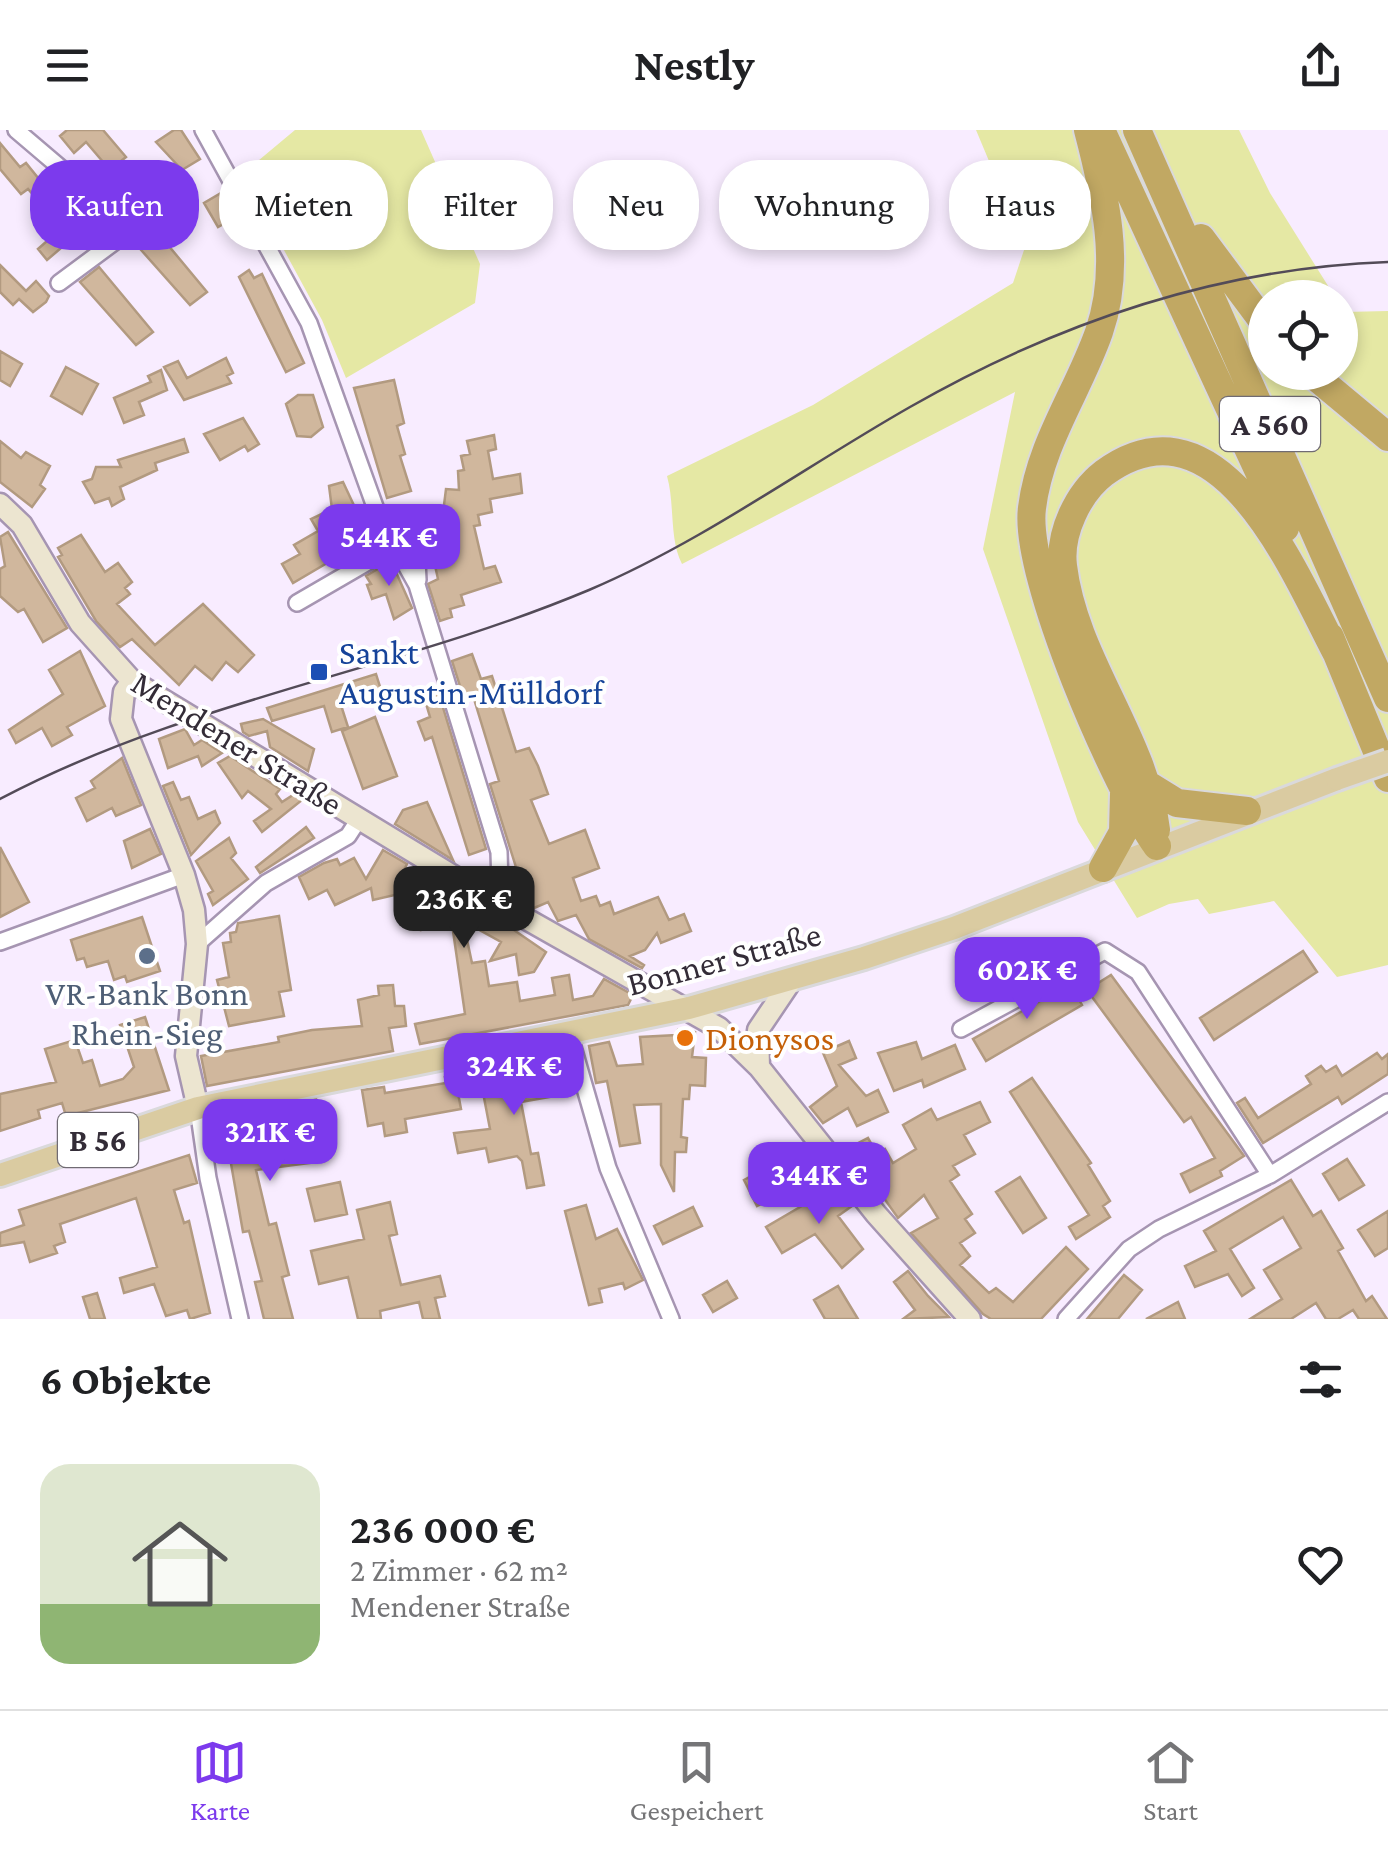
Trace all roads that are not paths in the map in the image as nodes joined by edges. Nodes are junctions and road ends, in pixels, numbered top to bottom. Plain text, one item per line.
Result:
1 (16, 130) edge
2 (203, 130) edge
3 (1088, 130) edge
4 (1101, 130) edge
5 (1142, 141) edge
6 (51, 160) edge
7 (101, 250) edge
8 (59, 283) dead end
9 (1248, 303) edge
10 (1332, 390) edge
11 (1388, 437) edge
12 (0, 504) edge
13 (387, 529) junction
14 (397, 545) junction
15 (417, 585) junction
16 (297, 603) dead end
17 (1336, 652) junction
18 (132, 681) junction
19 (1388, 698) edge
20 (1388, 761) edge
21 (1388, 778) edge
22 (1133, 787) junction
23 (1247, 811) junction
24 (360, 819) junction
25 (1158, 846) junction
26 (1103, 868) junction
27 (184, 874) junction
28 (491, 899) junction
29 (0, 942) edge
30 (198, 944) junction
31 (792, 978) junction
32 (689, 1008) junction
33 (961, 1030) dead end
34 (569, 1034) junction
35 (759, 1067) junction
36 (1388, 1102) edge
37 (198, 1108) junction
38 (0, 1175) edge
39 (1270, 1175) junction
40 (240, 1319) edge
41 (671, 1319) edge
42 (970, 1319) edge
43 (1066, 1319) edge

1 - 6 street
2 - 13 street
3 - 22 highway
4 - 17 highway, A 560
5 - 9 highway
5 - 19 highway, A 560
7 - 8 street
10 - 11 highway
12 - 18 street, Mendener Straße
13 - 14 street
13 - 15 street
14 - 15 street
14 - 16 street
15 - 28 street
17 - 21 highway, A 560
17 - 22 highway
18 - 24 street, Mendener Straße
18 - 27 street
20 - 23 main road, Bonner Straße / B 56, bridge
22 - 23 highway
22 - 25 highway
22 - 26 highway
23 - 25 main road, Bonner Straße / B 56
24 - 28 street, Mendener Straße
24 - 30 street
25 - 26 main road, Bonner Straße / B 56
26 - 31 main road, Bonner Straße / B 56
27 - 29 street
27 - 30 street
28 - 32 street, Mendener Straße
30 - 37 street
31 - 32 main road, Bonner Straße / B 56
31 - 35 street
32 - 34 main road, Bonner Straße / B 56
32 - 35 street, Mendener Straße
33 - 39 street
34 - 37 main road, Bonner Straße / B 56
34 - 41 street
35 - 42 street, Mendener Straße
36 - 39 street
37 - 38 main road, Bonner Straße / B 56
37 - 40 street
39 - 43 street

